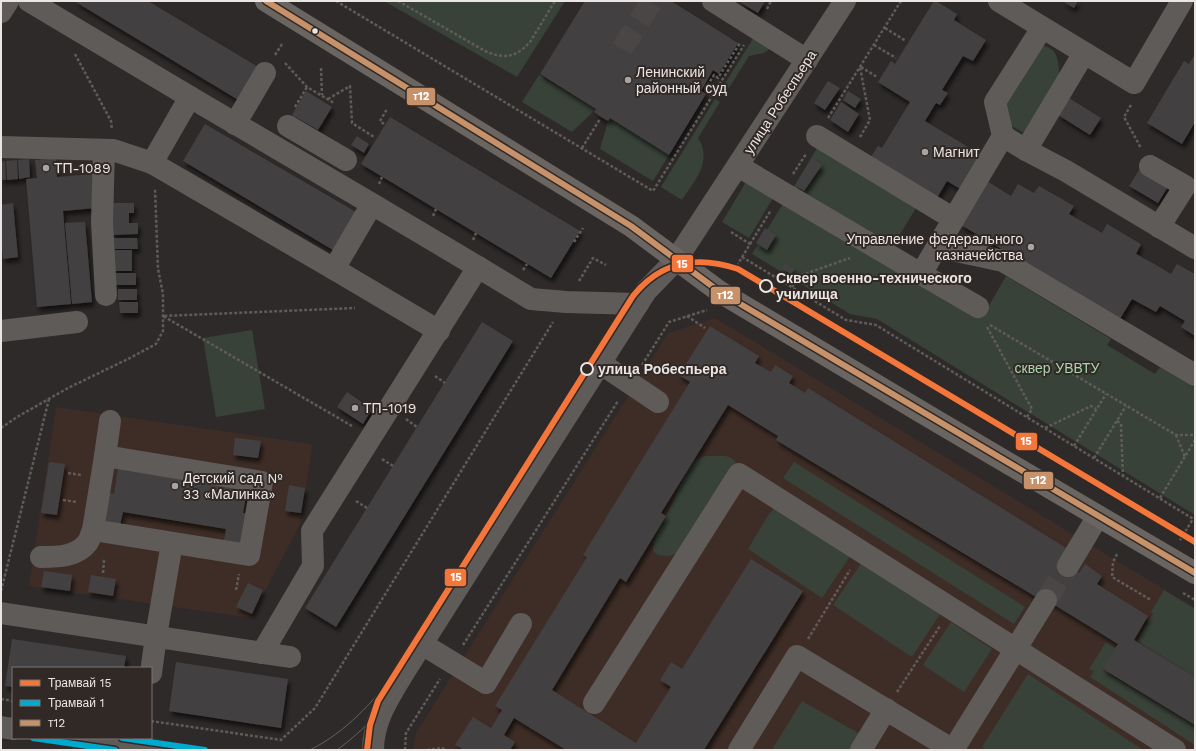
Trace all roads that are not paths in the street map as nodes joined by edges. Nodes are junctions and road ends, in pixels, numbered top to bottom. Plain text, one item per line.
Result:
1 (8, 1) edge
2 (29, 1) edge
3 (266, 1) edge
4 (713, 1) edge
5 (845, 1) edge
6 (999, 1) edge
7 (1182, 1) edge
8 (1, 12) edge
9 (1042, 28) junction
10 (1084, 53) junction
11 (807, 60) junction
12 (273, 66) road end
13 (190, 97) junction
14 (235, 124) junction
15 (817, 136) dead end
16 (1003, 136) junction
17 (1, 147) edge
18 (109, 150) junction
19 (1026, 150) junction
20 (284, 152) junction
21 (346, 160) dead end
22 (153, 164) junction
23 (738, 166) junction
24 (1150, 166) dead end
25 (372, 204) junction
26 (954, 219) junction
27 (1160, 227) junction
28 (939, 244) junction
29 (1195, 248) edge
30 (676, 260) junction
31 (478, 267) junction
32 (334, 269) junction
33 (921, 274) junction
34 (106, 295) dead end
35 (638, 304) junction
36 (978, 307) dead end
37 (77, 322) dead end
38 (1, 331) edge
39 (439, 331) junction
40 (600, 363) junction
41 (1195, 376) edge
42 (658, 402) dead end
43 (110, 421) dead end
44 (105, 456) junction
45 (1098, 516) junction
46 (93, 530) junction
47 (172, 543) junction
48 (41, 557) dead end
49 (1068, 566) tunnel mouth
50 (1195, 572) edge
51 (1046, 600) tunnel mouth
52 (1, 613) edge
53 (521, 624) dead end
54 (156, 636) junction
55 (422, 644) junction
56 (1016, 649) junction
57 (262, 652) junction
58 (290, 657) dead end
59 (152, 667) edge
60 (594, 703) dead end
61 (886, 710) junction
62 (1, 727) edge
63 (12, 729) edge
64 (86, 739) edge
65 (147, 745) edge
66 (373, 750) edge
67 (739, 750) edge
68 (861, 750) edge
69 (953, 750) edge
70 (1175, 750) edge

1 - 8 street
2 - 13 street
3 - 30 main road
4 - 11 street
5 - 11 street, улица Робеспьера
6 - 9 street
7 - 10 street
9 - 10 street
9 - 16 street
10 - 19 street
11 - 23 street, улица Робеспьера
12 - 14 street
13 - 14 street
13 - 22 street
14 - 20 street
15 - 26 street
16 - 19 street
16 - 26 street
17 - 18 street
18 - 22 street
18 - 34 street
19 - 27 street
20 - 21 street
20 - 25 street
22 - 32 street
23 - 30 street, улица Робеспьера
23 - 33 street
24 - 27 street
25 - 31 street
25 - 32 street
26 - 28 street
27 - 29 street
28 - 33 street
28 - 41 street
30 - 35 street, улица Робеспьера
30 - 45 main road
31 - 35 street
31 - 39 street
32 - 39 street
33 - 36 street
35 - 40 street, улица Робеспьера
37 - 38 street
39 - 57 street
40 - 42 street
40 - 55 street, улица Робеспьера
43 - 44 street
44 - 46 street
44 - 47 street
45 - 49 street
45 - 50 main road
46 - 47 street
46 - 48 street
47 - 54 street
51 - 56 street
52 - 54 street
53 - 55 street
54 - 57 street
54 - 59 street
55 - 66 street, улица Робеспьера
56 - 60 street
56 - 69 street
56 - 70 street
57 - 58 street
61 - 67 street
61 - 68 street
61 - 69 street
62 - 63 street
64 - 65 street

